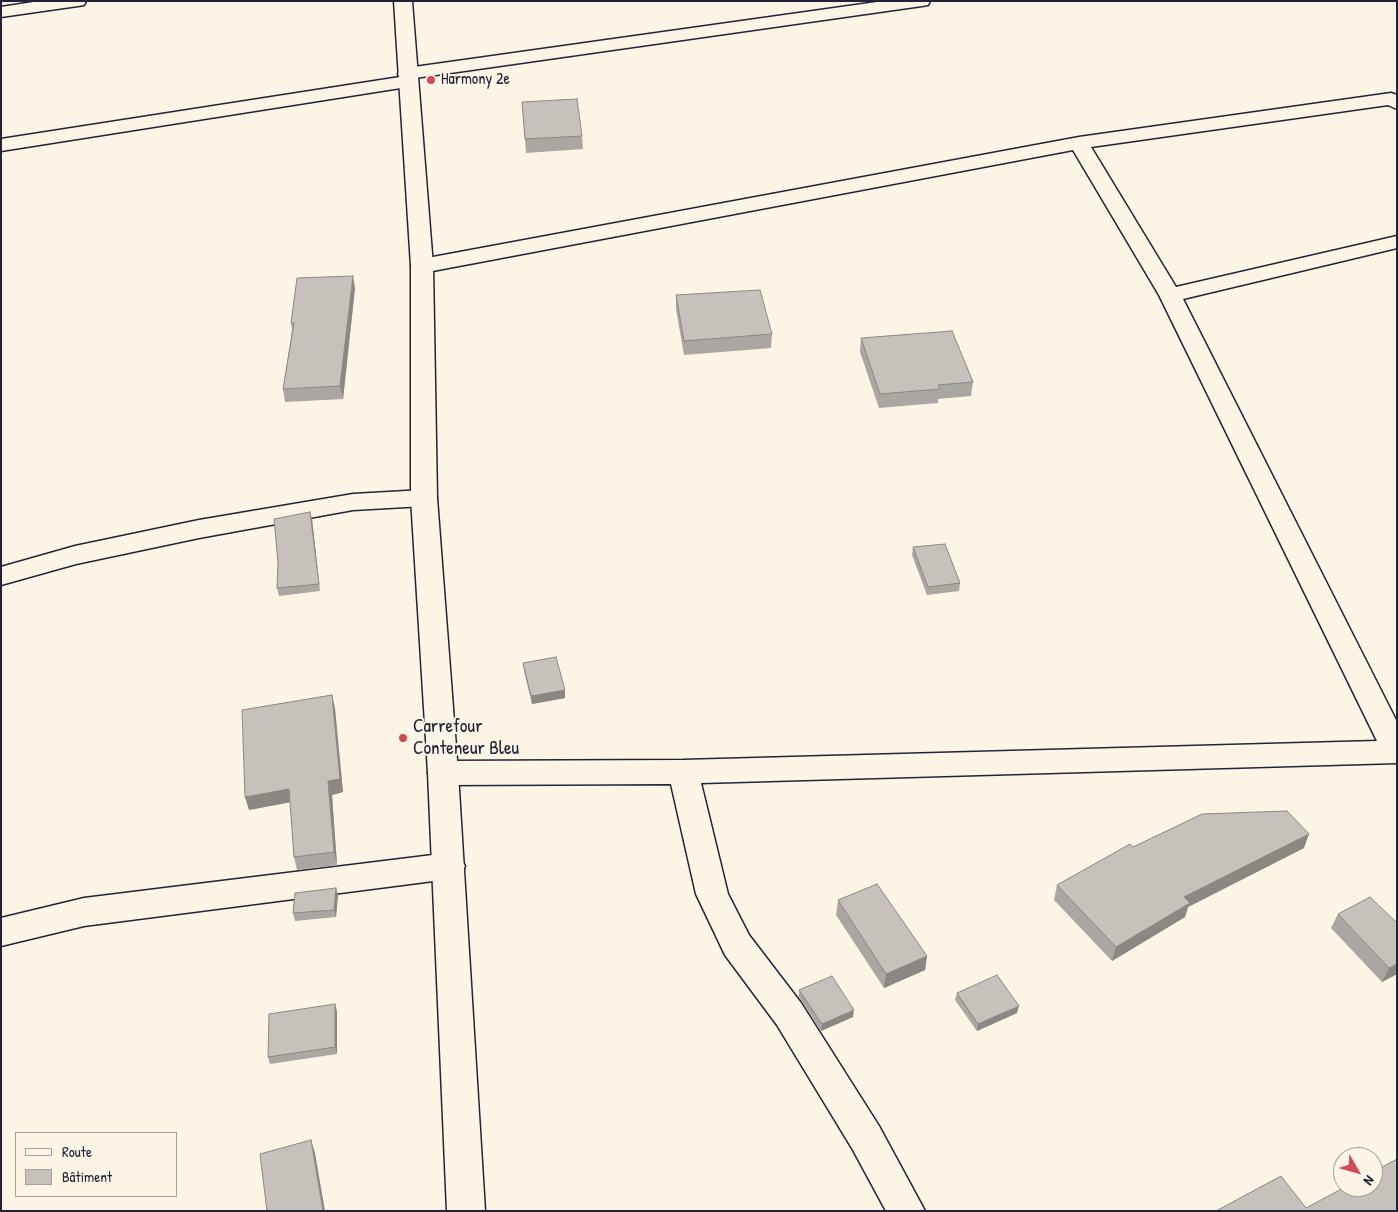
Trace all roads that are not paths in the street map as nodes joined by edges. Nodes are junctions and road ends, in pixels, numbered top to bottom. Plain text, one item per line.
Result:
1 (78, 1) edge
2 (403, 1) edge
3 (922, 1) edge
4 (1, 12) edge
5 (407, 78) junction
6 (1397, 103) edge
7 (1079, 143) junction
8 (1, 145) edge
9 (1397, 242) edge
10 (422, 266) junction
11 (1170, 295) junction
12 (424, 498) junction
13 (1, 576) edge
14 (1397, 752) edge
15 (682, 772) junction
16 (444, 773) junction
17 (449, 866) junction
18 (1, 932) edge
19 (466, 1211) edge
20 (906, 1211) edge

1 - 4 street
2 - 5 street
3 - 5 street
5 - 8 street
5 - 10 street
6 - 7 street
7 - 10 street
7 - 11 street
9 - 11 street
10 - 12 street
11 - 14 street
12 - 13 street
12 - 16 street
14 - 15 street
15 - 16 street
15 - 20 street
16 - 17 street
17 - 18 street
17 - 19 street

